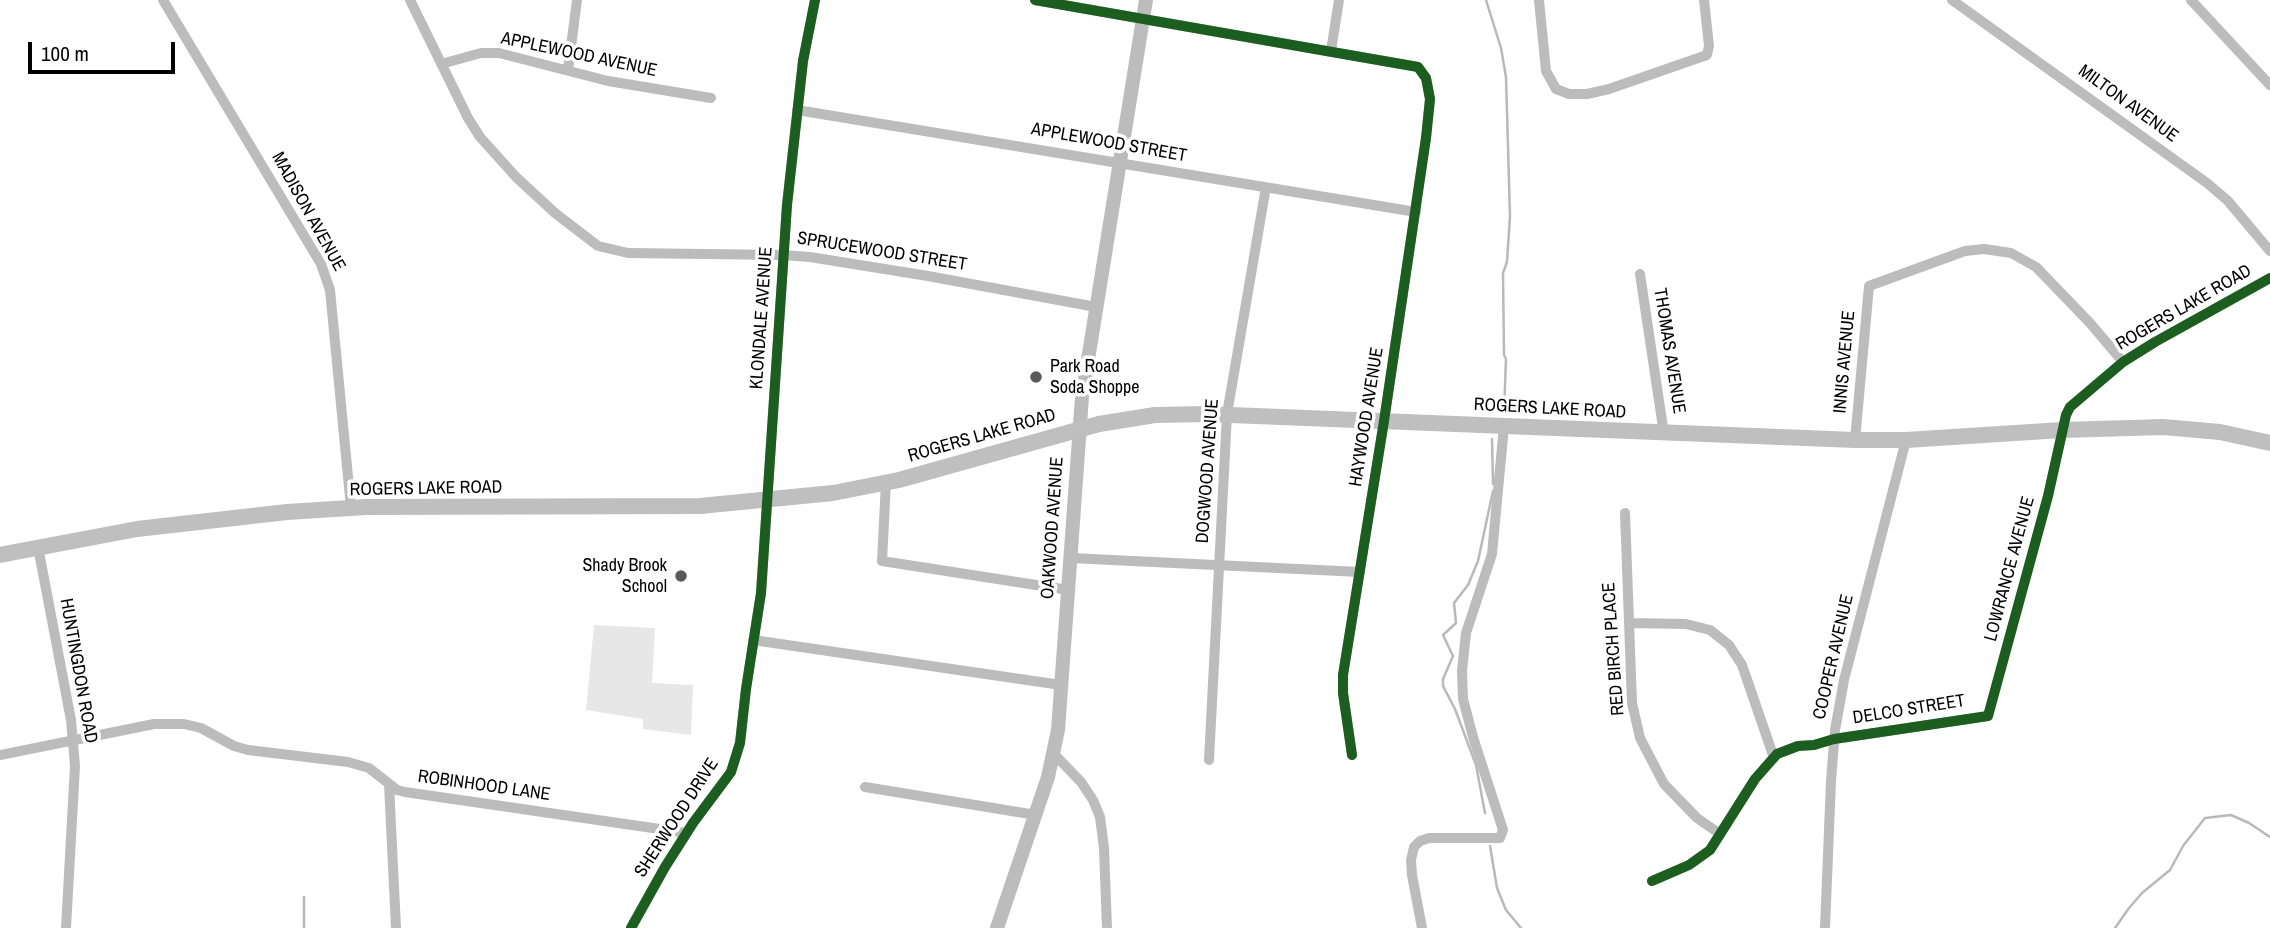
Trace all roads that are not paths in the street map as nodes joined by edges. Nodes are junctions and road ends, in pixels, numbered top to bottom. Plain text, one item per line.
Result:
1 (163, 0) edge
2 (410, 0) edge
3 (577, 0) edge
4 (815, 0) edge
5 (1035, 0) edge
6 (1146, 0) edge
7 (1339, 0) edge
8 (1539, 0) edge
9 (1704, 0) edge
10 (1952, 0) edge
11 (2191, 0) edge
12 (1143, 18) junction
13 (1331, 51) junction
14 (441, 64) junction
15 (568, 70) junction
16 (2270, 85) edge
17 (711, 99) dead end
18 (797, 110) junction
19 (1120, 163) junction
20 (1266, 187) junction
21 (1416, 212) junction
22 (2270, 251) edge
23 (783, 255) junction
24 (1640, 274) dead end
25 (2270, 278) edge
26 (1096, 307) junction
27 (2123, 362) junction
28 (1227, 414) junction
29 (1384, 421) junction
30 (1504, 426) junction
31 (1080, 429) junction
32 (2062, 430) junction
33 (1664, 434) junction
34 (1855, 440) junction
35 (1906, 440) junction
36 (2270, 443) edge
37 (886, 482) junction
38 (766, 500) junction
39 (351, 508) junction
40 (1625, 513) dead end
41 (38, 547) junction
42 (0, 555) edge
43 (1071, 558) junction
44 (1219, 565) junction
45 (1360, 572) junction
46 (1068, 590) junction
47 (1629, 623) junction
48 (752, 640) junction
49 (1061, 685) junction
50 (1989, 716) joint
51 (1834, 739) junction
52 (73, 740) junction
53 (1054, 754) junction
54 (0, 755) edge
55 (1352, 755) dead end
56 (1774, 758) junction
57 (1209, 760) dead end
58 (389, 784) junction
59 (865, 787) dead end
60 (1036, 816) junction
61 (687, 833) junction
62 (1720, 834) junction
63 (1652, 881) dead end
64 (66, 928) edge
65 (396, 928) edge
66 (631, 928) edge
67 (998, 928) edge
68 (1107, 928) edge
69 (1422, 928) edge
70 (1825, 928) edge

1 - 39 street, MADISON AVENUE
2 - 14 street, SPRUCEWOOD STREET
3 - 15 street
4 - 18 street, KLONDALE AVENUE
5 - 12 street
6 - 12 street, OAKWOOD AVENUE
7 - 13 street
8 - 9 street
10 - 22 street, MILTON AVENUE
11 - 16 street
12 - 13 street
12 - 19 street, OAKWOOD AVENUE
13 - 21 street, HAYWOOD AVENUE
14 - 15 street, APPLEWOOD AVENUE
14 - 23 street, SPRUCEWOOD STREET
15 - 17 street, APPLEWOOD AVENUE
18 - 19 street, APPLEWOOD STREET
18 - 23 street, KLONDALE AVENUE
19 - 20 street, APPLEWOOD STREET
19 - 26 street, OAKWOOD AVENUE
20 - 21 street, APPLEWOOD STREET
20 - 28 street, DOGWOOD AVENUE
21 - 29 street, HAYWOOD AVENUE
23 - 26 street, SPRUCEWOOD STREET
23 - 38 street, KLONDALE AVENUE
24 - 33 street, THOMAS AVENUE
25 - 27 street, ROGERS LAKE ROAD
26 - 31 street, OAKWOOD AVENUE
27 - 32 street, ROGERS LAKE ROAD
27 - 34 street, INNIS AVENUE
28 - 29 main road, ROGERS LAKE ROAD
28 - 31 main road, ROGERS LAKE ROAD
28 - 44 street, DOGWOOD AVENUE
29 - 30 main road, ROGERS LAKE ROAD
29 - 45 street, HAYWOOD AVENUE
30 - 33 main road, ROGERS LAKE ROAD
30 - 69 street
31 - 37 main road, ROGERS LAKE ROAD
31 - 43 street, OAKWOOD AVENUE
32 - 35 main road, ROGERS LAKE ROAD
32 - 36 main road, ROGERS LAKE ROAD
32 - 50 street, LOWRANCE AVENUE
33 - 34 main road, ROGERS LAKE ROAD
34 - 35 main road, ROGERS LAKE ROAD
35 - 51 street, COOPER AVENUE
37 - 38 main road, ROGERS LAKE ROAD
37 - 46 street
38 - 39 main road, ROGERS LAKE ROAD
38 - 48 street, KLONDALE AVENUE
39 - 41 main road, ROGERS LAKE ROAD
40 - 47 street, RED BIRCH PLACE
41 - 42 main road, ROGERS LAKE ROAD
41 - 52 street, HUNTINGDON ROAD
43 - 44 street
43 - 46 street, OAKWOOD AVENUE
44 - 45 street
44 - 57 street, DOGWOOD AVENUE
45 - 55 street, HAYWOOD AVENUE
46 - 49 street, OAKWOOD AVENUE
47 - 56 street
47 - 62 street, RED BIRCH PLACE
48 - 49 street
48 - 61 street, SHERWOOD DRIVE
49 - 53 street, OAKWOOD AVENUE
50 - 51 street, DELCO STREET
51 - 56 street, DELCO STREET
51 - 70 street, COOPER AVENUE
52 - 54 street, ROBINHOOD LANE
52 - 58 street, ROBINHOOD LANE
52 - 64 street, HUNTINGDON ROAD
53 - 60 street, OAKWOOD AVENUE
53 - 68 street
56 - 62 street
58 - 61 street, ROBINHOOD LANE
58 - 65 street
59 - 60 street
60 - 67 street, OAKWOOD AVENUE
61 - 66 street, SHERWOOD DRIVE
62 - 63 street

